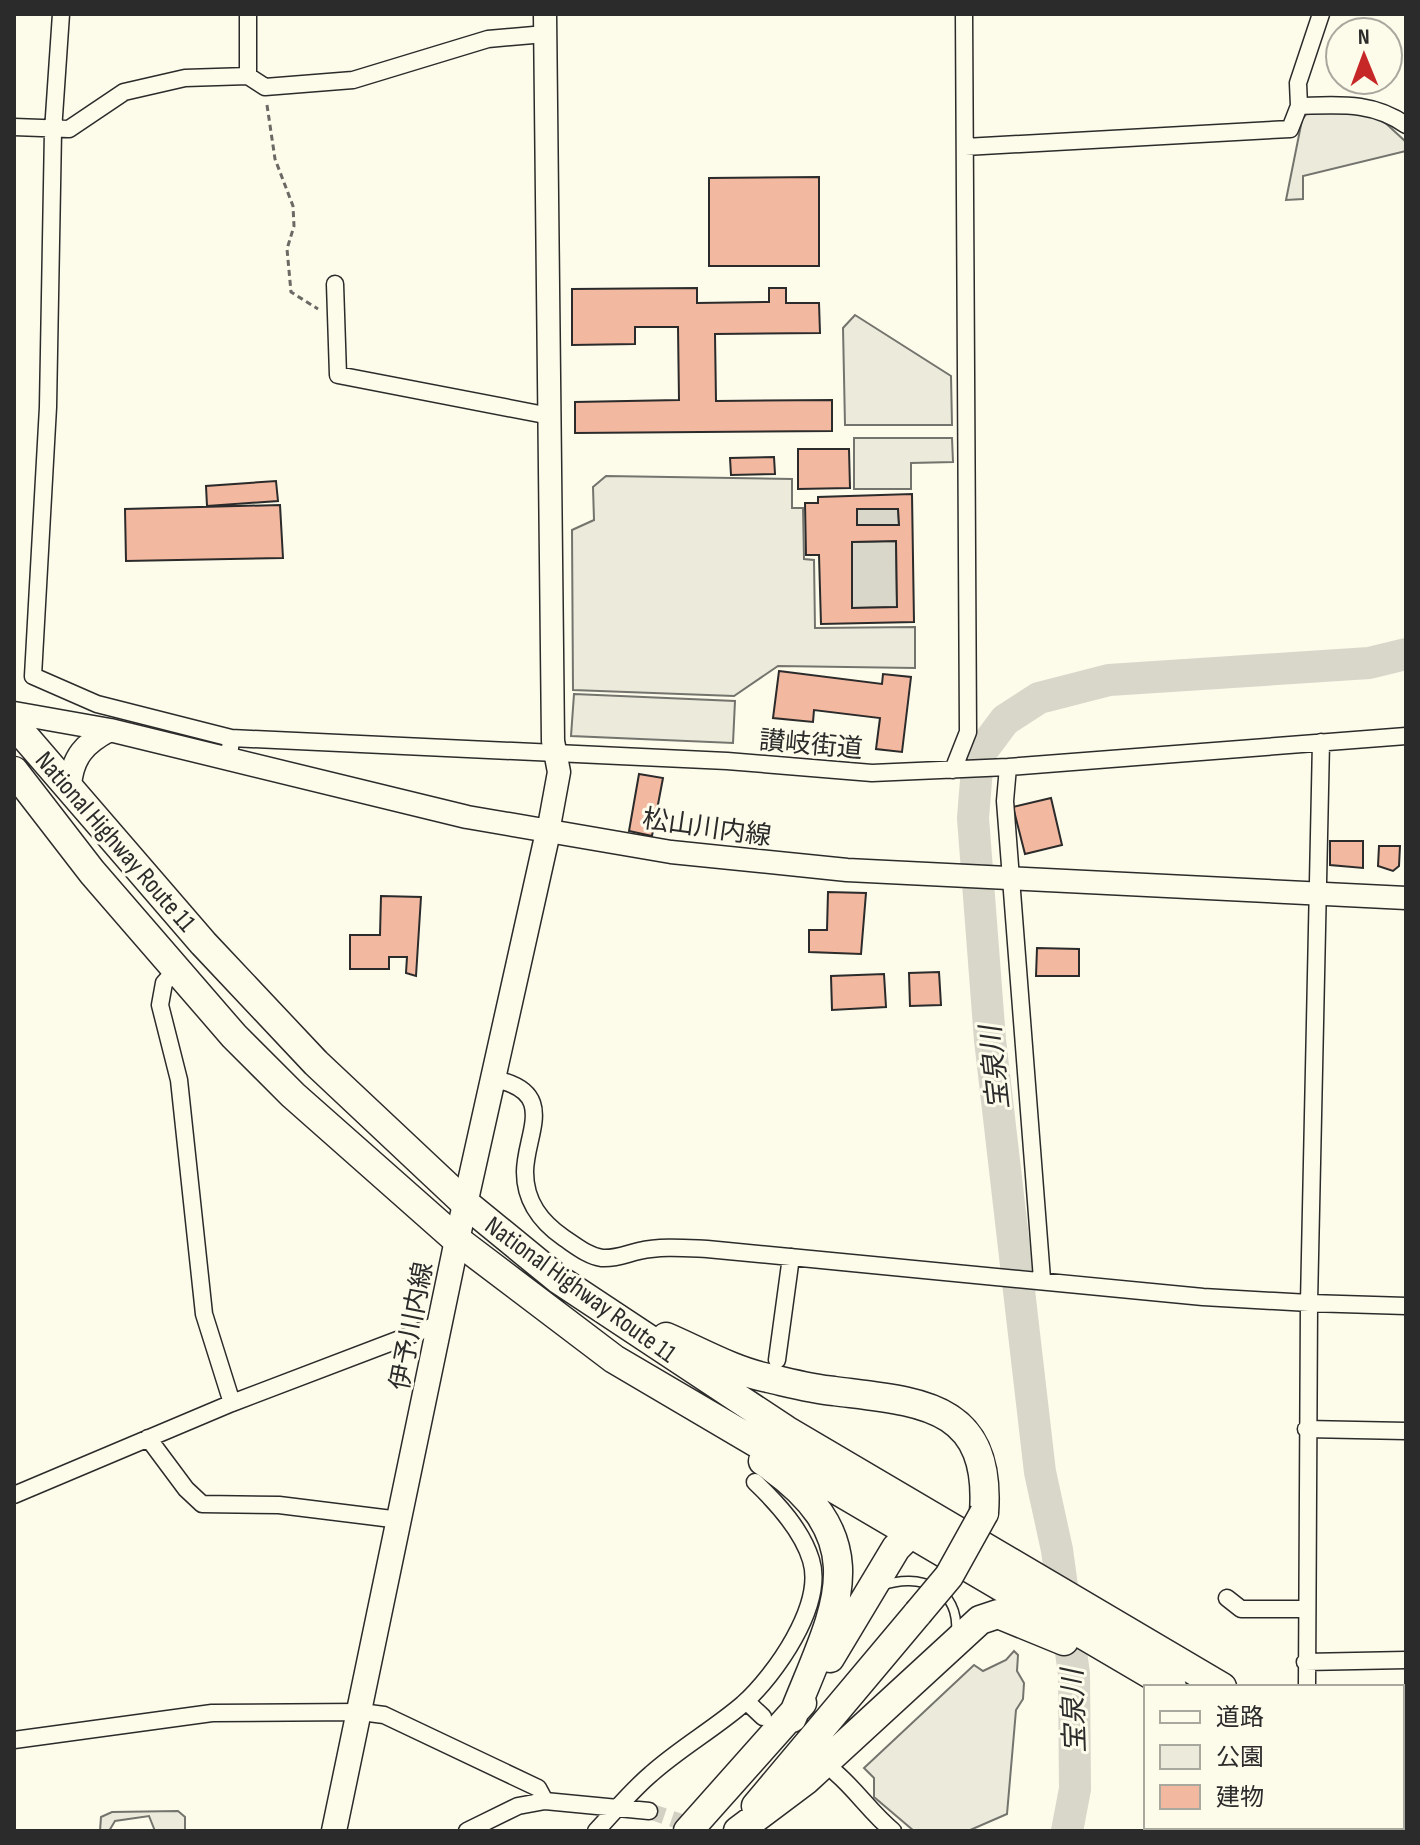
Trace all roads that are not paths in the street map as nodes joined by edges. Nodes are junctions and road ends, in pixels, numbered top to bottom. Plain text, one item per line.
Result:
1 (61, 14) edge
2 (248, 14) edge
3 (964, 14) edge
4 (1321, 14) edge
5 (545, 24) edge
6 (248, 76) junction
7 (1299, 106) junction
8 (1406, 125) edge
9 (14, 127) edge
10 (53, 131) junction
11 (965, 147) junction
12 (335, 284) dead end
13 (550, 416) junction
14 (14, 713) edge
15 (14, 724) edge
16 (110, 730) junction
17 (1406, 736) edge
18 (1321, 742) junction
19 (230, 748) junction
20 (556, 753) junction
21 (1005, 767) junction
22 (957, 770) junction
23 (14, 771) edge
24 (70, 786) junction
25 (548, 832) junction
26 (1007, 878) junction
27 (1320, 893) junction
28 (1406, 898) edge
29 (176, 970) junction
30 (494, 1079) junction
31 (465, 1203) junction
32 (457, 1240) junction
33 (791, 1257) junction
34 (1039, 1279) junction
35 (1309, 1303) junction
36 (1406, 1306) edge
37 (442, 1323) junction
38 (630, 1328) junction
39 (614, 1359) junction
40 (777, 1360) dead end
41 (232, 1403) junction
42 (1306, 1429) junction
43 (1406, 1431) edge
44 (148, 1438) junction
45 (755, 1482) dead end
46 (22, 1486) edge
47 (14, 1495) edge
48 (400, 1520) junction
49 (957, 1532) junction
50 (911, 1533) junction
51 (867, 1594) junction
52 (1227, 1598) dead end
53 (1305, 1609) junction
54 (1054, 1626) junction
55 (955, 1639) junction
56 (1406, 1660) edge
57 (1305, 1662) junction
58 (1169, 1685) edge
59 (1219, 1685) edge
60 (1307, 1685) edge
61 (746, 1701) junction
62 (361, 1712) junction
63 (763, 1717) dead end
64 (792, 1718) junction
65 (14, 1740) edge
66 (836, 1773) dead end
67 (545, 1801) junction
68 (617, 1808) junction
69 (649, 1811) tunnel mouth
70 (334, 1831) edge
71 (467, 1831) edge
72 (596, 1831) edge
73 (688, 1831) edge
74 (738, 1831) edge
75 (893, 1831) edge

1 - 10 street
2 - 6 street
3 - 11 street
4 - 7 street
5 - 6 street
5 - 13 main road
6 - 10 street
7 - 8 street
7 - 11 street
9 - 10 street
10 - 19 street, 讃岐街道
11 - 22 street
12 - 13 street
13 - 20 main road
14 - 16 main road, 松山川内線
15 - 24 highway, National Highway Route 11
16 - 19 main road, 松山川内線
16 - 24 main road
17 - 18 street, 讃岐街道
18 - 21 street, 讃岐街道
18 - 27 street
19 - 20 street, 讃岐街道
19 - 25 main road, 松山川内線
20 - 22 street, 讃岐街道
20 - 25 main road
21 - 22 street, 讃岐街道
21 - 26 street
23 - 29 highway, National Highway Route 11
24 - 31 highway, National Highway Route 11
25 - 26 main road, 松山川内線
25 - 30 main road, 伊予川内線
26 - 27 main road, 松山川内線
26 - 34 street
27 - 28 main road, 松山川内線
27 - 35 street
29 - 32 highway, National Highway Route 11
29 - 41 street
30 - 31 main road, 伊予川内線
30 - 33 street
31 - 32 main road, 伊予川内線
31 - 38 highway, National Highway Route 11
32 - 37 main road, 伊予川内線
32 - 39 highway, National Highway Route 11
33 - 34 street
33 - 40 street
34 - 35 street
35 - 36 street
35 - 42 street
37 - 41 street
37 - 48 main road, 伊予川内線
38 - 49 highway, National Highway Route 11
38 - 74 highway, bridge
39 - 50 highway, National Highway Route 11
39 - 64 highway
41 - 44 street
42 - 43 street
42 - 53 street
44 - 46 street
44 - 48 street
45 - 61 street
46 - 47 street
48 - 62 main road, 伊予川内線
49 - 50 highway
49 - 59 highway, National Highway Route 11
50 - 51 highway
50 - 54 highway, National Highway Route 11
51 - 55 lane
51 - 64 highway
52 - 53 street
53 - 57 street
54 - 55 highway
54 - 58 highway
55 - 74 highway
56 - 57 street
57 - 60 street
61 - 63 street
61 - 68 street
62 - 65 street
62 - 67 street
62 - 70 main road, 伊予川内線
64 - 73 highway
66 - 75 street
67 - 68 street
67 - 71 street
68 - 69 street
68 - 72 street

